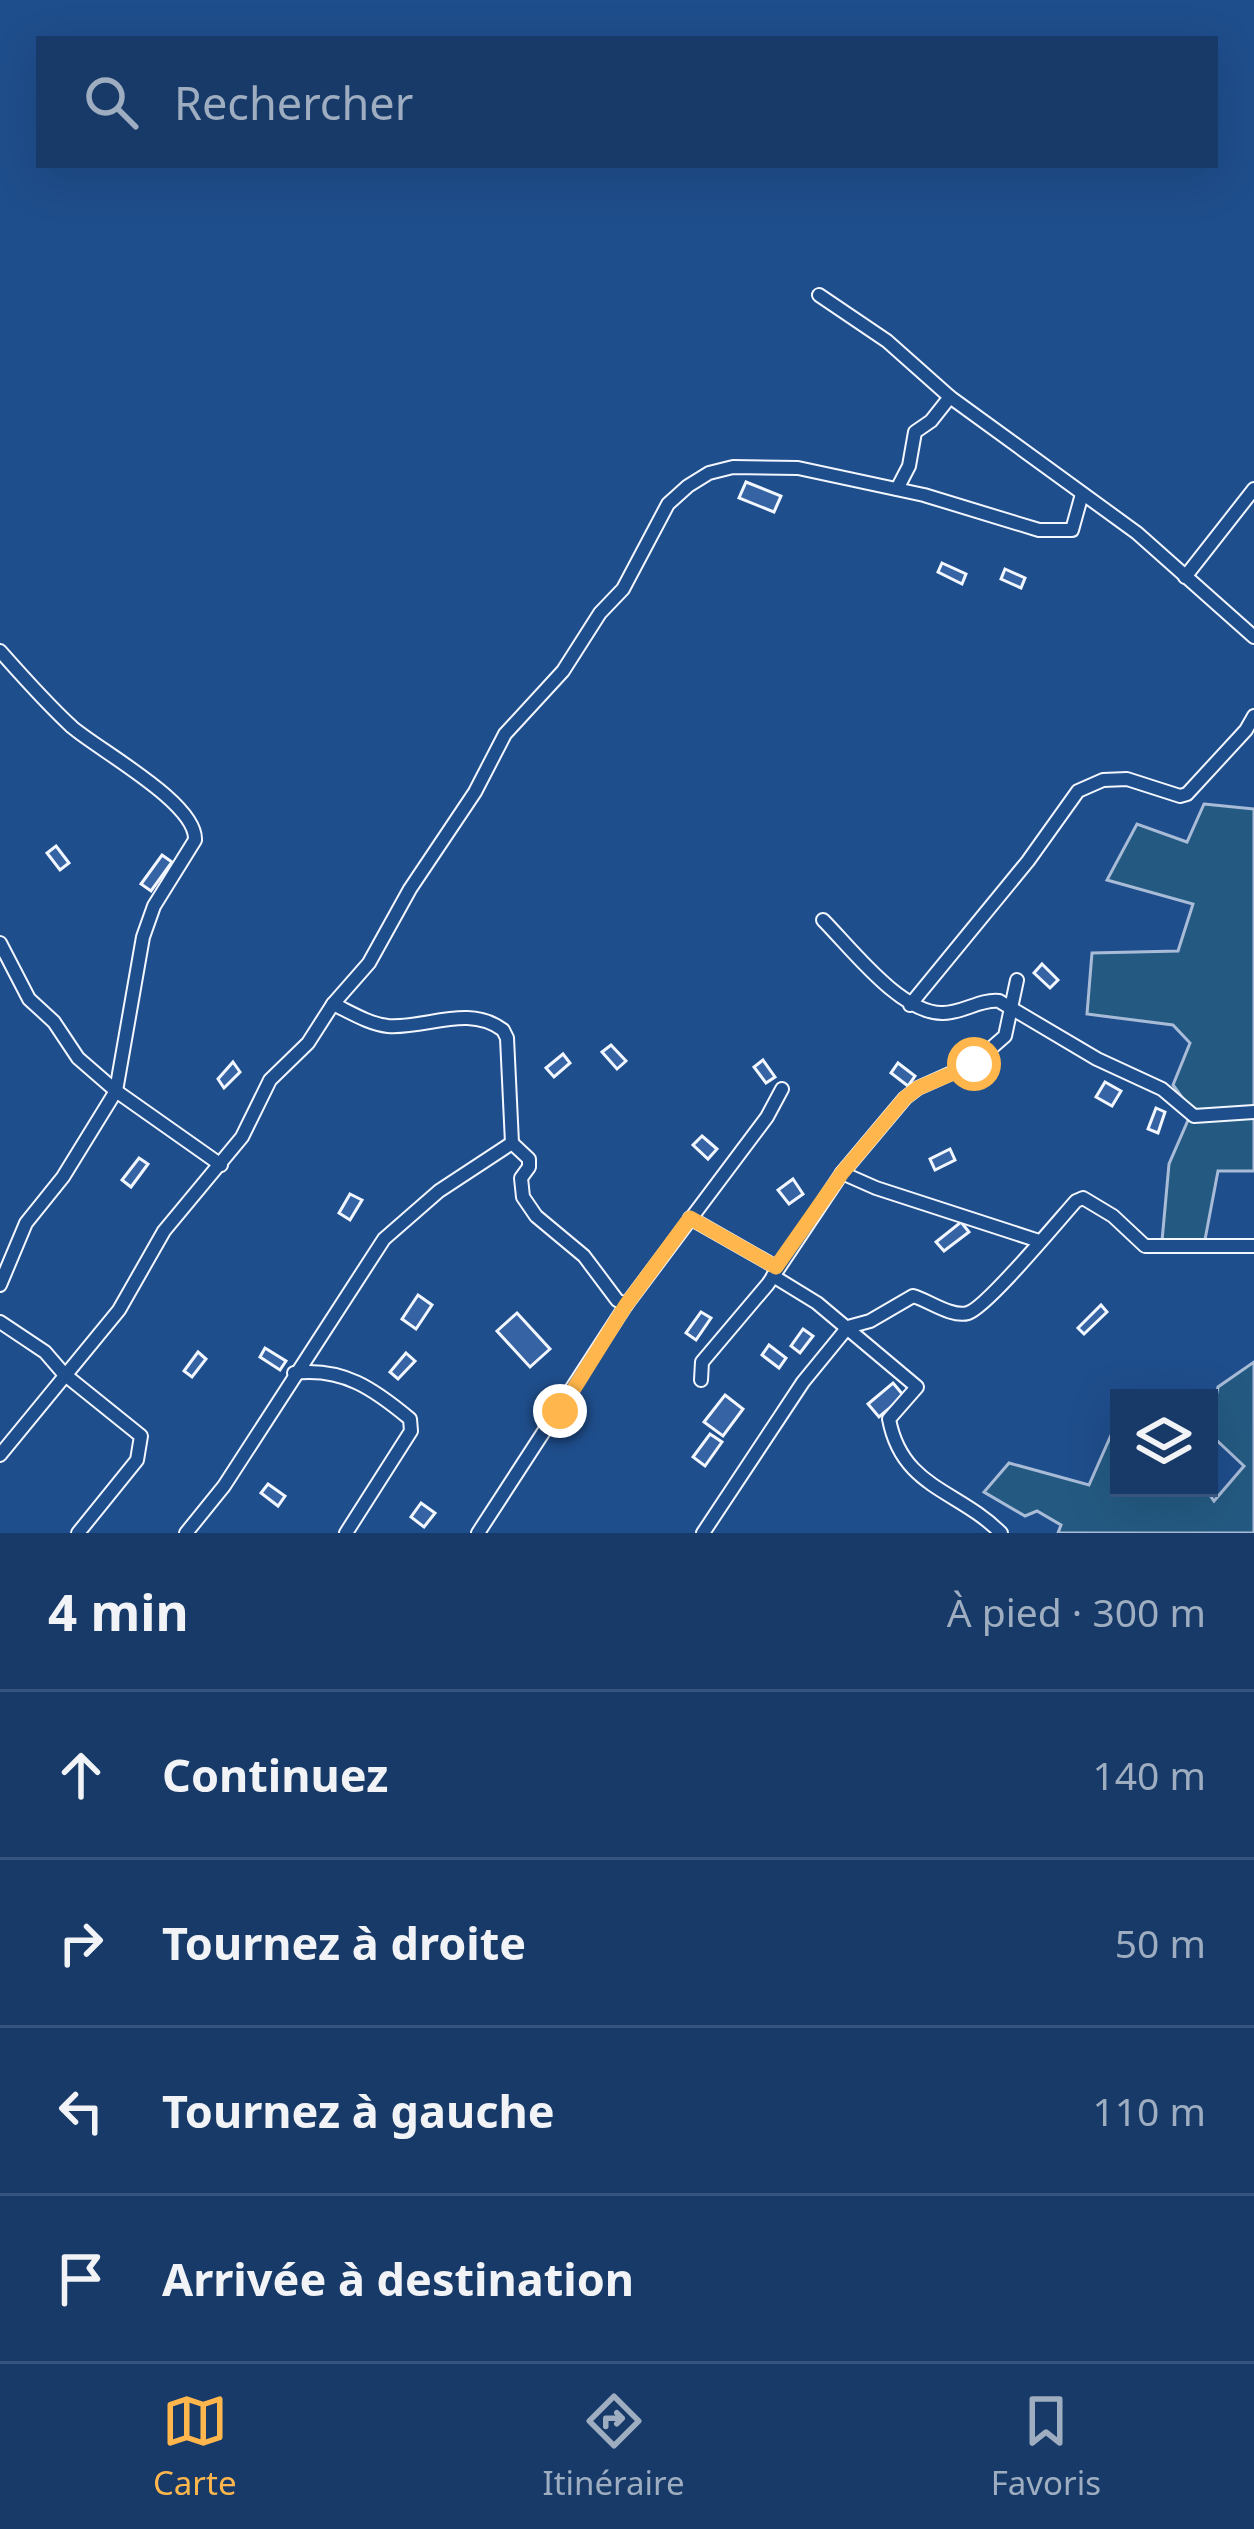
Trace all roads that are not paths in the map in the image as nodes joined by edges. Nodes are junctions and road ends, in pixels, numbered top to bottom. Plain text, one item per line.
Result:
1 (819, 295) dead end
2 (950, 398) junction
3 (897, 489) junction
4 (1254, 489) edge
5 (1082, 494) junction
6 (1185, 577) junction
7 (1254, 637) edge
8 (0, 651) edge
9 (1254, 716) edge
10 (823, 920) dead end
11 (0, 943) edge
12 (1017, 980) dead end
13 (333, 1004) junction
14 (910, 1005) junction
15 (1012, 1007) junction
16 (782, 1089) dead end
17 (116, 1091) junction
18 (1254, 1112) edge
19 (512, 1143) junction
20 (220, 1165) junction
21 (842, 1173) junction
22 (690, 1218) junction
23 (1039, 1241) junction
24 (1254, 1246) edge
25 (774, 1272) junction
26 (0, 1285) edge
27 (626, 1305) junction
28 (0, 1322) edge
29 (848, 1327) junction
30 (294, 1373) junction
31 (64, 1374) junction
32 (701, 1380) dead end
33 (0, 1455) edge
34 (193, 1531) edge
35 (78, 1533) edge
36 (346, 1533) edge
37 (478, 1533) edge
38 (703, 1533) edge
39 (1001, 1533) edge

1 - 2 street
2 - 3 street
2 - 5 street
3 - 5 street
3 - 13 street
4 - 6 street
5 - 6 street
6 - 7 street
8 - 17 street
9 - 14 street
10 - 14 street
11 - 17 street
12 - 15 street
13 - 19 street
13 - 20 street
14 - 15 street
15 - 18 street
15 - 21 street
16 - 22 street
17 - 20 street
17 - 26 street
19 - 27 street
19 - 30 street
20 - 31 street
21 - 23 street
21 - 25 street
22 - 25 street
22 - 27 street
23 - 24 street
23 - 29 street
25 - 29 street
25 - 32 street
27 - 37 street
28 - 31 street
29 - 38 street
29 - 39 street
30 - 34 street
30 - 36 street
31 - 33 street
31 - 35 street

